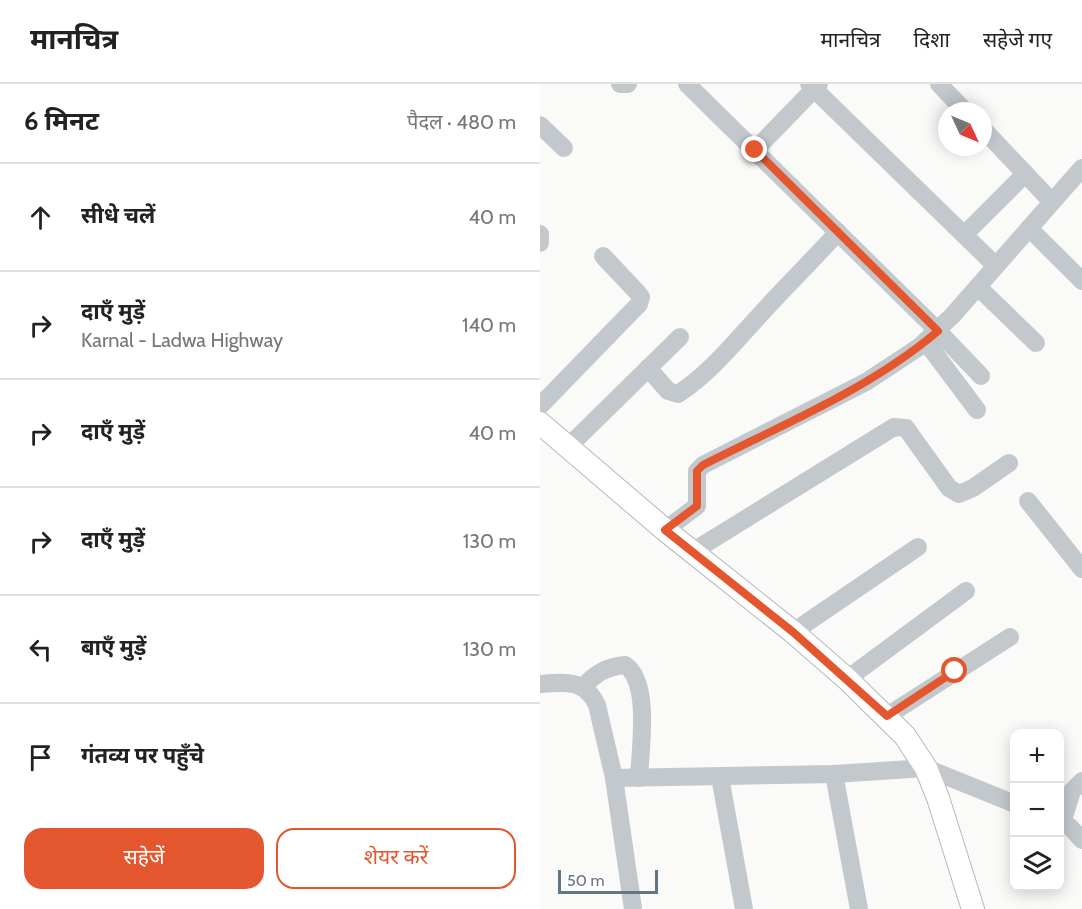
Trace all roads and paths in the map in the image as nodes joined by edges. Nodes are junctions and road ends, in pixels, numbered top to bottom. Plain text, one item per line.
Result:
1 (620, 84) edge
2 (628, 84) edge
3 (687, 84) edge
4 (939, 84) edge
5 (814, 86) edge
6 (956, 102) edge
7 (540, 125) edge
8 (992, 139) edge
9 (564, 148) dead end
10 (755, 150) junction
11 (1082, 168) edge
12 (1025, 174) junction
13 (1052, 202) junction
14 (1029, 228) junction
15 (838, 232) junction
16 (540, 234) edge
17 (964, 235) junction
18 (540, 243) edge
19 (603, 256) dead end
20 (996, 266) junction
21 (1082, 280) edge
22 (978, 287) junction
23 (932, 336) junction
24 (680, 337) dead end
25 (1036, 343) dead end
26 (648, 368) junction
27 (981, 376) dead end
28 (540, 406) edge
29 (978, 410) dead end
30 (540, 423) edge
31 (568, 447) junction
32 (1009, 463) dead end
33 (1028, 501) dead end
34 (665, 530) junction
35 (918, 547) dead end
36 (692, 552) junction
37 (1082, 569) edge
38 (966, 591) dead end
39 (793, 632) junction
40 (1010, 637) dead end
41 (847, 680) junction
42 (540, 684) edge
43 (584, 686) junction
44 (887, 716) junction
45 (926, 768) junction
46 (834, 774) junction
47 (1082, 776) edge
48 (720, 777) junction
49 (614, 778) junction
50 (639, 778) junction
51 (1010, 802) edge
52 (1071, 827) edge
53 (633, 909) edge
54 (744, 909) edge
55 (860, 909) edge
56 (973, 909) edge

1 - 2 street
3 - 10 street
4 - 6 street
5 - 10 street
5 - 17 street
7 - 9 street
8 - 12 street
10 - 15 street
11 - 13 street
12 - 13 street
12 - 17 street
13 - 14 street
14 - 20 street
14 - 21 street
15 - 23 street
15 - 26 street
16 - 18 street
17 - 20 street
19 - 28 street
20 - 22 street
22 - 23 street
22 - 25 street
23 - 27 street
23 - 29 street
23 - 34 street
24 - 26 street
26 - 31 street
30 - 31 main road
31 - 34 main road
32 - 36 street
33 - 37 street
34 - 36 main road
35 - 39 street
36 - 39 main road
38 - 41 street
39 - 41 main road
40 - 44 street
41 - 44 main road
42 - 43 street
43 - 49 street
43 - 50 street
44 - 45 main road
45 - 46 street
45 - 51 street
45 - 56 main road
46 - 48 street
46 - 55 street
47 - 52 street
48 - 50 street
48 - 54 street
49 - 50 street
49 - 53 street

